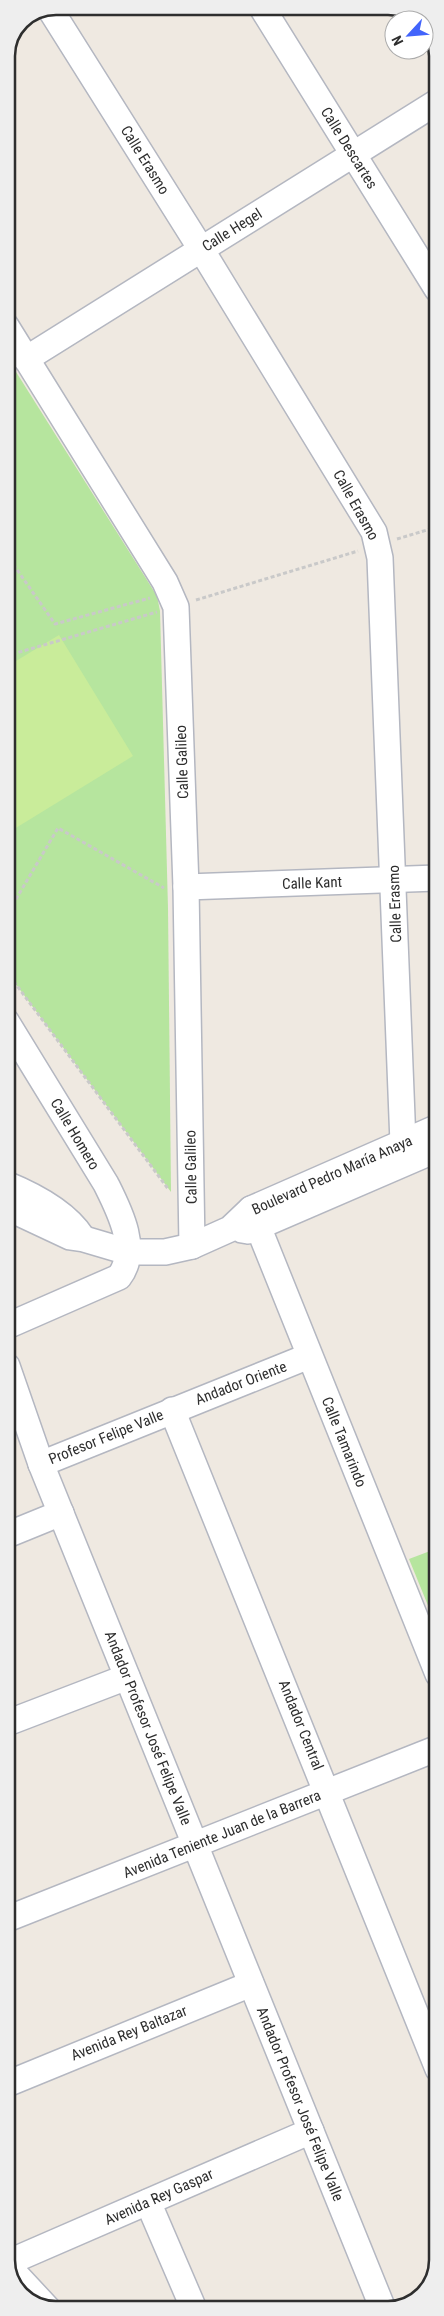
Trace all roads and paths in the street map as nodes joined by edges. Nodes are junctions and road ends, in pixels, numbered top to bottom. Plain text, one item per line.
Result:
1 (54, 15) edge
2 (267, 15) edge
3 (429, 107) edge
4 (353, 154) junction
5 (201, 249) junction
6 (429, 276) edge
7 (15, 341) edge
8 (26, 359) junction
9 (429, 529) edge
10 (378, 545) junction
11 (15, 567) edge
12 (162, 606) junction
13 (15, 653) edge
14 (429, 878) edge
15 (394, 880) junction
16 (170, 887) junction
17 (15, 901) edge
18 (15, 983) edge
19 (15, 1036) edge
20 (429, 1131) edge
21 (403, 1143) junction
22 (429, 1152) edge
23 (170, 1182) dead end
24 (15, 1188) edge
25 (15, 1212) edge
26 (254, 1218) junction
27 (84, 1239) junction
28 (192, 1246) junction
29 (128, 1252) junction
30 (15, 1322) edge
31 (310, 1356) junction
32 (15, 1391) edge
33 (172, 1410) junction
34 (41, 1464) junction
35 (60, 1513) junction
36 (15, 1532) edge
37 (429, 1652) edge
38 (127, 1676) junction
39 (15, 1720) edge
40 (429, 1752) edge
41 (328, 1792) junction
42 (195, 1844) junction
43 (15, 1916) edge
44 (251, 1984) junction
45 (429, 2046) edge
46 (15, 2081) edge
47 (311, 2131) junction
48 (148, 2202) junction
49 (15, 2260) edge
50 (18, 2276) edge
51 (37, 2296) edge
52 (191, 2301) edge
53 (380, 2301) edge

1 - 5 street, Calle Erasmo
2 - 4 street, Calle Descartes
3 - 4 street, Calle Hegel
4 - 5 street, Calle Hegel
4 - 6 street, Calle Descartes
5 - 8 street, Calle Hegel
5 - 10 street, Calle Erasmo
7 - 8 street, Calle Galileo
8 - 12 street, Calle Galileo
9 - 10 path
10 - 12 path
10 - 15 street, Calle Erasmo
11 - 12 path
12 - 13 path
12 - 16 street, Calle Galileo
14 - 15 street, Calle Kant
15 - 16 street, Calle Kant
15 - 21 street, Calle Erasmo
16 - 17 path
16 - 28 street, Calle Galileo
18 - 23 path
19 - 29 street, Calle Homero
20 - 21 street, Boulevard Pedro María Anaya
21 - 26 street, Boulevard Pedro María Anaya
22 - 26 street, Boulevard Pedro María Anaya
24 - 27 street
25 - 27 street, Boulevard Pedro María Anaya
26 - 28 street, Boulevard Pedro María Anaya
26 - 31 street, Calle Tamarindo
27 - 29 street, Boulevard Pedro María Anaya
28 - 29 street, Boulevard Pedro María Anaya
29 - 30 street
31 - 33 street, Andador Oriente
31 - 37 street, Calle Tamarindo
32 - 34 street, Andador Profesor José Felipe Valle
33 - 34 street, Profesor Felipe Valle
33 - 41 street, Andador Central
34 - 35 street, Andador Profesor José Felipe Valle
35 - 36 street
35 - 38 street, Andador Profesor José Felipe Valle
38 - 39 street
38 - 42 street, Andador Profesor José Felipe Valle
40 - 41 street, Avenida Teniente Juan de la Barrera
41 - 42 street, Avenida Teniente Juan de la Barrera
41 - 45 street, Andador Central
42 - 43 street, Avenida Teniente Juan de la Barrera
42 - 44 street, Andador Profesor José Felipe Valle
44 - 46 street, Avenida Rey Baltazar
44 - 47 street, Andador Profesor José Felipe Valle
47 - 48 street, Avenida Rey Gaspar
47 - 53 street, Andador Profesor José Felipe Valle
48 - 49 street, Avenida Rey Gaspar
48 - 52 street
50 - 51 street

